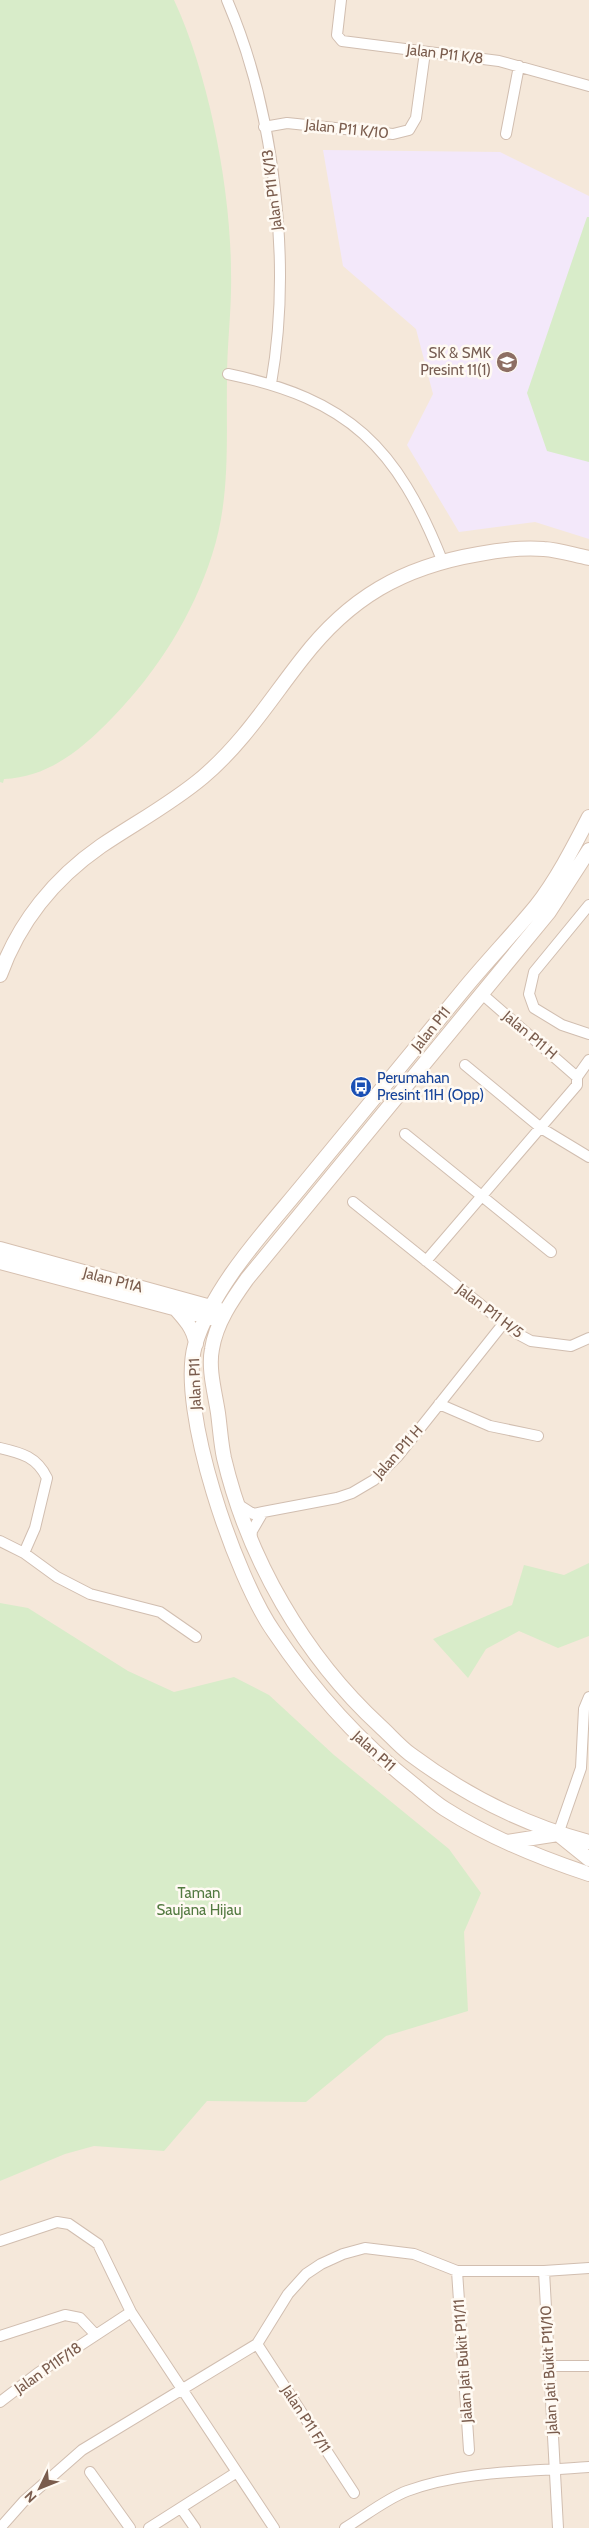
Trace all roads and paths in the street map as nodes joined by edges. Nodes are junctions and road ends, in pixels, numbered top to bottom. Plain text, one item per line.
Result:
1 (227, 0) edge
2 (341, 0) edge
3 (425, 52) junction
4 (519, 66) junction
5 (589, 86) edge
6 (264, 127) junction
7 (506, 134) dead end
8 (228, 374) dead end
9 (271, 384) junction
10 (589, 558) edge
11 (442, 560) junction
12 (589, 817) edge
13 (589, 850) edge
14 (589, 905) edge
15 (484, 965) junction
16 (0, 975) edge
17 (482, 994) junction
18 (455, 1000) junction
19 (589, 1034) edge
20 (589, 1060) edge
21 (465, 1064) dead end
22 (577, 1077) junction
23 (541, 1128) junction
24 (406, 1134) dead end
25 (589, 1158) edge
26 (482, 1196) junction
27 (352, 1202) dead end
28 (0, 1249) edge
29 (551, 1252) dead end
30 (426, 1261) junction
31 (0, 1262) edge
32 (175, 1308) junction
33 (209, 1311) junction
34 (223, 1316) junction
35 (503, 1324) junction
36 (589, 1338) edge
37 (196, 1344) junction
38 (439, 1404) junction
39 (538, 1436) dead end
40 (0, 1448) edge
41 (238, 1504) junction
42 (263, 1512) junction
43 (0, 1541) edge
44 (251, 1541) junction
45 (24, 1553) junction
46 (196, 1637) dead end
47 (589, 1697) edge
48 (585, 1771) edge
49 (558, 1834) junction
50 (508, 1842) junction
51 (589, 1842) edge
52 (589, 1859) edge
53 (589, 1874) edge
54 (0, 2241) edge
55 (589, 2268) edge
56 (458, 2271) junction
57 (544, 2271) junction
58 (131, 2312) junction
59 (95, 2334) junction
60 (0, 2336) edge
61 (257, 2344) junction
62 (549, 2366) junction
63 (589, 2366) edge
64 (182, 2390) junction
65 (0, 2402) edge
66 (469, 2450) dead end
67 (589, 2467) edge
68 (554, 2470) junction
69 (90, 2472) dead end
70 (237, 2472) junction
71 (354, 2493) dead end
72 (181, 2508) junction
73 (0, 2528) edge
74 (130, 2528) edge
75 (149, 2528) edge
76 (195, 2528) edge
77 (274, 2528) edge
78 (345, 2528) edge
79 (558, 2528) edge

1 - 6 street, Jalan P11 K/13
2 - 3 street, Jalan P11 K/8
3 - 4 street, Jalan P11 K/8
3 - 6 street, Jalan P11 K/10
4 - 5 street, Jalan P11 K/8
4 - 7 street
6 - 9 street, Jalan P11 K/13
8 - 9 street
9 - 11 street
10 - 11 main road
11 - 16 main road
12 - 15 main road, Jalan P11
13 - 17 main road, Jalan P11
14 - 19 street
15 - 17 main road
15 - 18 main road, Jalan P11
17 - 18 main road
17 - 22 street, Jalan P11 H
17 - 34 main road, Jalan P11
18 - 33 main road, Jalan P11
20 - 22 street
21 - 23 street
22 - 23 street
23 - 25 street
23 - 26 street
24 - 26 street
26 - 29 street
26 - 30 street
27 - 30 street, Jalan P11 H/5
28 - 33 main road, Jalan P11A
30 - 35 street, Jalan P11 H/5
31 - 32 main road, Jalan P11A
32 - 33 main road, Jalan P11A
32 - 37 main road
33 - 34 main road, Jalan P11A
33 - 37 main road, Jalan P11
34 - 41 main road, Jalan P11
35 - 36 street, Jalan P11 H/5
35 - 38 street, Jalan P11 H
37 - 50 main road, Jalan P11
38 - 39 street
38 - 42 street, Jalan P11 H
40 - 45 street
41 - 42 street, Jalan P11 H
41 - 44 main road, Jalan P11
42 - 44 street
43 - 45 street
44 - 49 main road, Jalan P11
45 - 46 street
47 - 48 street
48 - 49 street
49 - 50 main road
49 - 51 main road, Jalan P11
49 - 52 main road
50 - 53 main road, Jalan P11
54 - 58 street
55 - 57 street
56 - 57 street
56 - 61 street
56 - 66 street, Jalan Jati Bukit P11/11
57 - 62 street, Jalan Jati Bukit P11/10
58 - 59 street, Jalan P11F/18
58 - 64 street
59 - 60 street, Jalan P11F/18
59 - 65 street, Jalan P11F/18
61 - 64 street
61 - 71 street, Jalan P11 F/11
62 - 63 street
62 - 68 street, Jalan Jati Bukit P11/10
64 - 70 street
64 - 73 street
67 - 68 street
68 - 78 street
68 - 79 street, Jalan Jati Bukit P11/10
69 - 74 street
70 - 72 street
70 - 77 street
72 - 75 street
72 - 76 street

